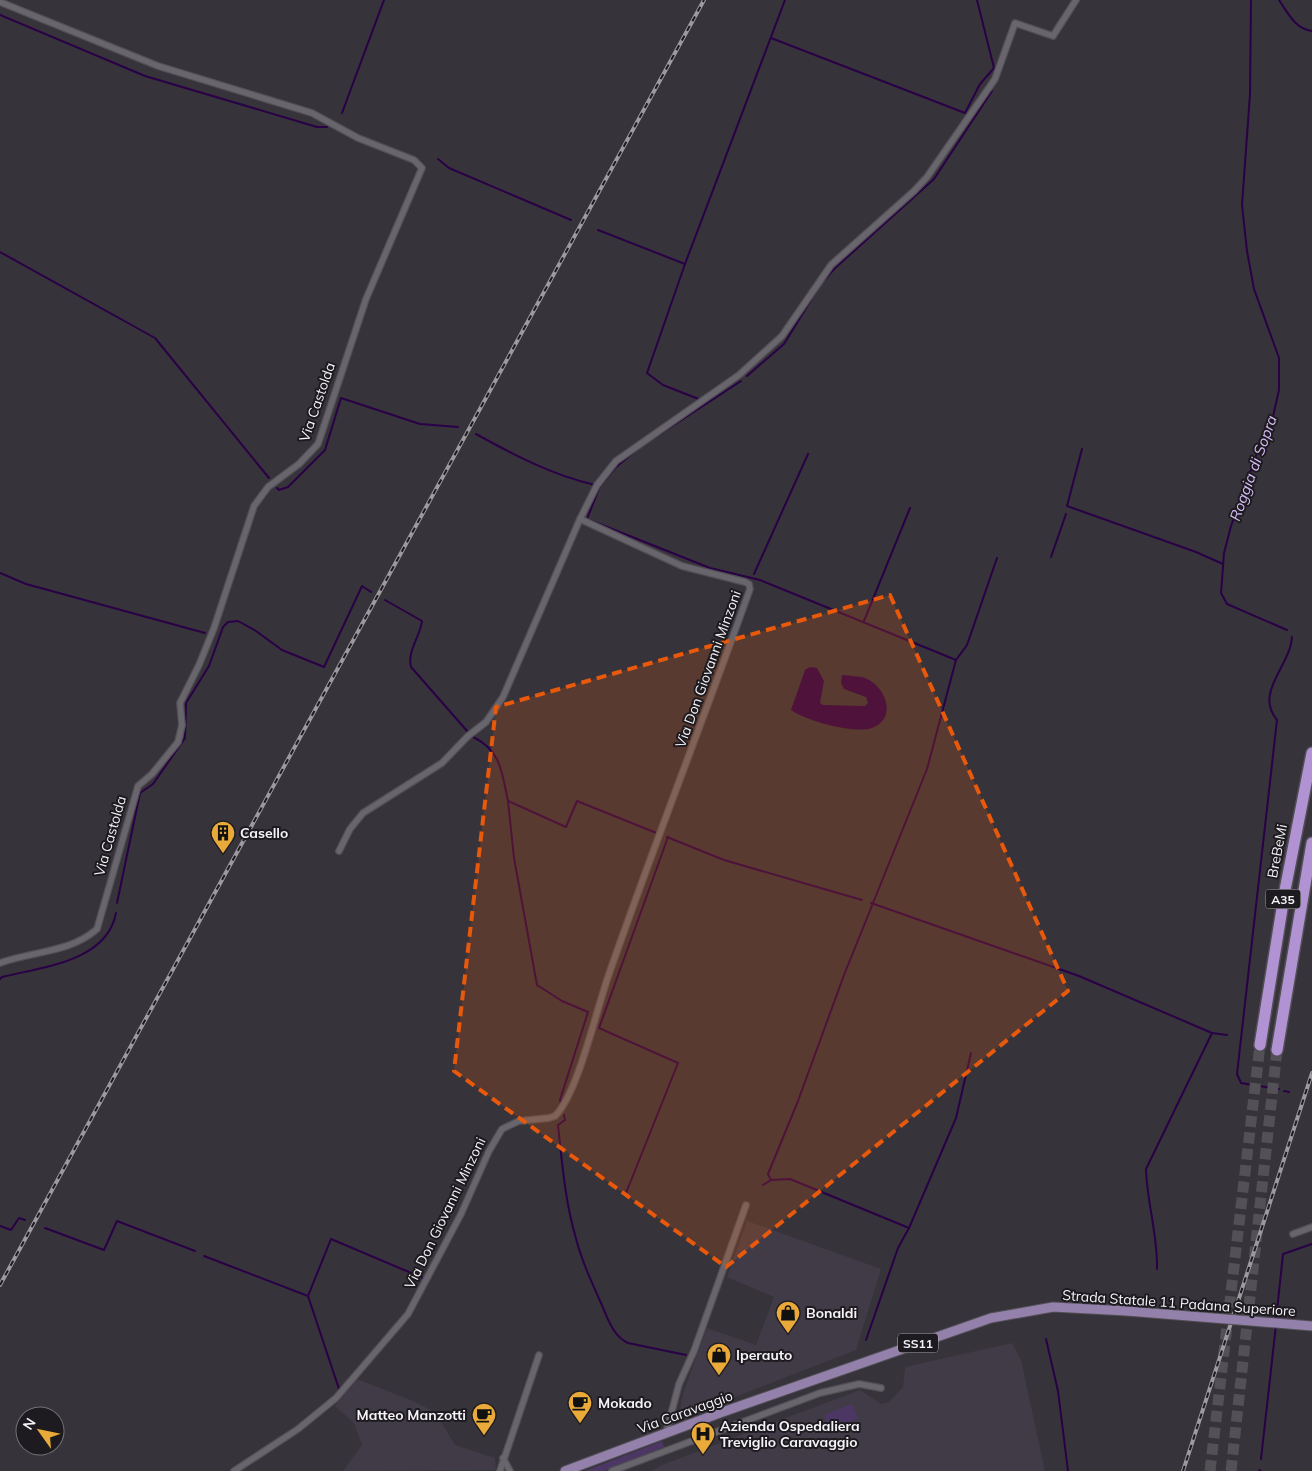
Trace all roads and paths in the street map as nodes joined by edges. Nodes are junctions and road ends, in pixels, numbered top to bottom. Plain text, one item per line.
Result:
1 (1076, 0) edge
2 (0, 2) edge
3 (580, 519) junction
4 (1312, 753) edge
5 (1312, 843) edge
6 (339, 851) dead end
7 (0, 963) edge
8 (1260, 1045) tunnel mouth
9 (1277, 1050) tunnel mouth
10 (746, 1205) dead end
11 (1312, 1227) edge
12 (1293, 1234) dead end
13 (1312, 1326) edge
14 (539, 1355) dead end
15 (815, 1380) joint
16 (882, 1388) dead end
17 (670, 1421) junction
18 (677, 1429) junction
19 (666, 1433) junction
20 (503, 1458) junction
21 (234, 1471) edge
22 (500, 1471) edge
23 (510, 1471) edge
24 (565, 1471) edge
25 (612, 1471) edge

1 - 3 street
2 - 7 street, Via Castolda
3 - 6 street
3 - 21 street, Via Don Giovanni Minzoni
4 - 8 highway, BreBeMi / A35
5 - 9 highway, A35
10 - 17 street
11 - 12 street
13 - 15 main road, Strada Statale 11 Padana Superiore / SS11, bridge
14 - 20 street
15 - 18 main road, Via Caravaggio
16 - 25 street
17 - 18 street
17 - 19 street
18 - 19 main road, Via Caravaggio
19 - 24 main road, Via Caravaggio
20 - 22 street
20 - 23 street

